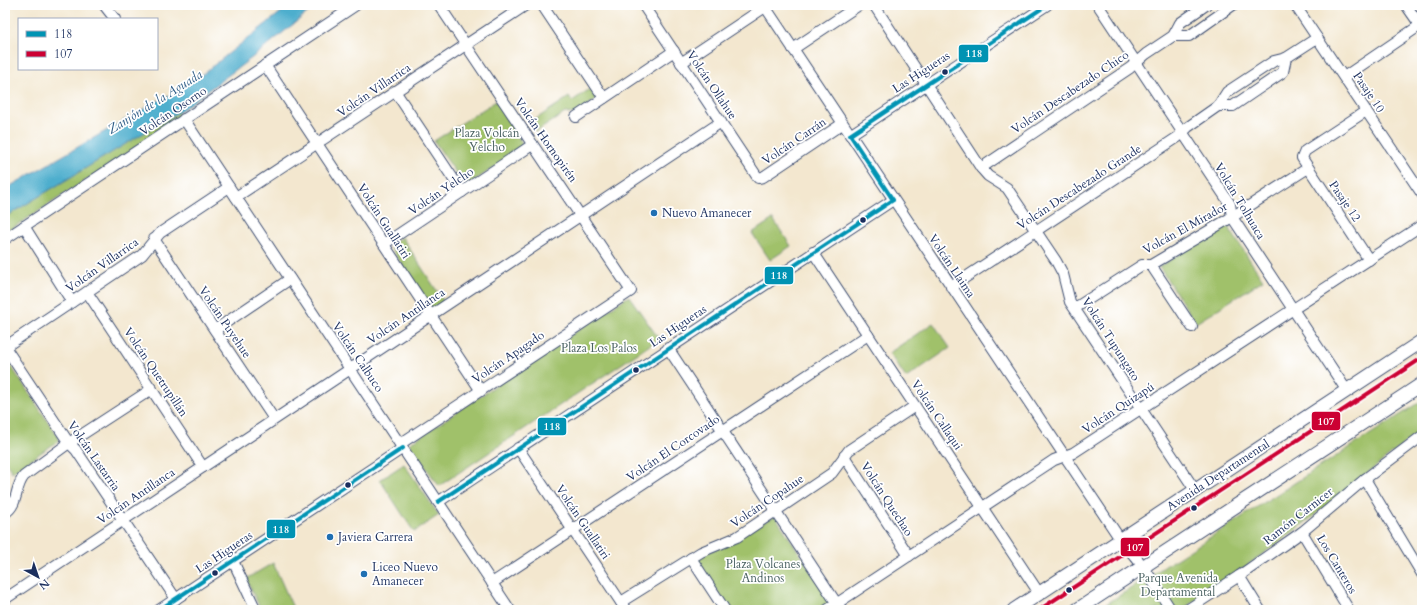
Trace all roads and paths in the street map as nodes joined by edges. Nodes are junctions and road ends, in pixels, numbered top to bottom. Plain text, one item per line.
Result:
1 (104, 5) edge
2 (356, 5) edge
3 (439, 5) edge
4 (526, 5) edge
5 (542, 5) edge
6 (643, 5) edge
7 (859, 5) edge
8 (874, 5) edge
9 (1047, 5) edge
10 (1098, 5) edge
11 (1206, 5) edge
12 (1233, 5) edge
13 (1295, 5) edge
14 (1406, 5) edge
15 (764, 6) edge
16 (114, 18) edge
17 (1421, 26) edge
18 (1173, 36) junction
19 (1317, 38) junction
20 (465, 45) junction
21 (793, 49) junction
22 (674, 51) junction
23 (1286, 58) junction
24 (681, 62) junction
25 (1136, 63) junction
26 (265, 65) junction
27 (1344, 78) junction
28 (926, 84) junction
29 (395, 92) junction
30 (604, 98) junction
31 (1218, 106) junction
32 (1366, 111) junction
33 (576, 117) dead end
34 (184, 119) junction
35 (721, 122) junction
36 (842, 124) junction
37 (1183, 133) junction
38 (850, 135) junction
39 (317, 143) junction
40 (532, 145) junction
41 (981, 168) junction
42 (1308, 168) junction
43 (759, 178) joint
44 (229, 187) junction
45 (462, 192) junction
46 (1422, 194) edge
47 (236, 197) junction
48 (893, 200) junction
49 (581, 215) junction
50 (1232, 217) junction
51 (1422, 225) edge
52 (24, 226) junction
53 (1036, 231) junction
54 (5, 238) edge
55 (154, 239) junction
56 (384, 244) junction
57 (813, 252) junction
58 (1368, 260) junction
59 (1151, 265) junction
60 (290, 279) junction
61 (951, 287) junction
62 (631, 290) joint
63 (87, 292) junction
64 (72, 302) junction
65 (1074, 308) junction
66 (1293, 309) junction
67 (431, 315) junction
68 (1192, 327) dead end
69 (214, 330) junction
70 (868, 335) junction
71 (1422, 341) edge
72 (5, 347) edge
73 (668, 348) junction
74 (350, 369) junction
75 (1422, 384) edge
76 (152, 389) junction
77 (481, 391) junction
78 (1347, 391) junction
79 (916, 406) junction
80 (1141, 409) junction
81 (274, 419) junction
82 (723, 431) junction
83 (1422, 436) edge
84 (69, 443) junction
85 (401, 446) junction
86 (518, 448) junction
87 (844, 456) junction
88 (1064, 456) junction
89 (203, 467) junction
90 (1365, 479) junction
91 (1195, 490) junction
92 (438, 502) junction
93 (982, 508) junction
94 (776, 511) junction
95 (5, 513) edge
96 (123, 520) junction
97 (573, 530) junction
98 (1302, 532) junction
99 (1120, 540) junction
100 (909, 556) junction
101 (691, 558) junction
102 (232, 561) junction
103 (1143, 566) junction
104 (1422, 574) edge
105 (1239, 576) junction
106 (492, 584) junction
107 (1039, 593) junction
108 (5, 599) edge
109 (176, 599) junction
110 (624, 606) edge
111 (839, 607) edge
112 (160, 610) edge
113 (256, 610) edge
114 (510, 610) edge
115 (726, 610) edge
116 (827, 610) edge
117 (1014, 610) edge
118 (1077, 610) edge
119 (1171, 610) edge
120 (1187, 610) edge
121 (1260, 610) edge
122 (1349, 610) edge

1 - 16 street
2 - 26 street, Volcán Osorno
3 - 20 street, Volcán Hornopirén
4 - 20 street, Volcán Villarrica
5 - 30 street
6 - 22 street, Volcán Ollahue
7 - 21 street
8 - 28 street, Volcán Tupungato
9 - 28 street, Las Higueras
10 - 25 street, Volcán Tolhuaca
11 - 18 street, Volcán Descabezado Chico
12 - 18 street, Volcán Descabezado Chico
13 - 19 street, Pasaje 10
14 - 17 street
15 - 21 street, Volcán Llaima
15 - 24 street
17 - 27 street
18 - 25 street, Volcán Descabezado Chico
19 - 23 street, Volcán Descabezado Grande
19 - 27 street, Pasaje 10
20 - 29 street, Volcán Villarrica
20 - 40 street, Volcán Hornopirén
21 - 36 street, Volcán Llaima
22 - 24 street, Volcán Ollahue
22 - 30 street
23 - 31 street, Volcán Descabezado Grande
23 - 31 street, Volcán Descabezado Grande
24 - 35 street, Volcán Ollahue
25 - 37 street, Volcán Tolhuaca
25 - 41 street, Volcán Descabezado Chico
26 - 34 street, Volcán Osorno
26 - 39 street, Volcán Guallatiri
27 - 32 street, Pasaje 10
28 - 38 street, Las Higueras
28 - 41 street, Volcán Tupungato
29 - 39 street, Volcán Villarrica
29 - 45 street
30 - 33 street
31 - 37 street, Volcán Descabezado Grande
32 - 42 street, Pasaje 12
32 - 46 street, Pasaje 10
34 - 44 street, Volcán Calbuco
34 - 52 street, Volcán Osorno
35 - 43 street, Volcán Ollahue
35 - 49 street, Volcán Antillanca
36 - 38 street, Volcán Llaima
36 - 43 street, Volcán Carrán
37 - 50 street, Volcán Tolhuaca
37 - 53 street, Volcán Descabezado Grande
38 - 48 street, Volcán Llaima
39 - 47 street, Volcán Villarrica
39 - 56 street, Volcán Guallatiri
40 - 45 street, Volcán Yelcho
40 - 49 street, Volcán Hornopirén
41 - 53 street, Volcán Tupungato
42 - 50 street, Volcán El Mirador
42 - 58 street, Pasaje 12
44 - 47 street, Volcán Calbuco
44 - 55 street, Volcán Villarrica
45 - 56 street, Volcán Yelcho
47 - 60 street, Volcán Calbuco
48 - 57 street, Las Higueras
48 - 61 street, Volcán Llaima
49 - 62 street, Volcán Hornopirén
49 - 67 street, Volcán Antillanca
50 - 59 street, Volcán El Mirador
50 - 66 street, Volcán Tolhuaca
51 - 58 street, Volcán Quizapú
52 - 54 street, Volcán Osorno
52 - 64 street
53 - 61 street, Volcán Descabezado Grande
53 - 65 street, Volcán Tupungato
55 - 63 street, Volcán Villarrica
55 - 69 street, Volcán Puyehue
56 - 67 street, Volcán Guallatiri
57 - 70 street, Volcán Callaqui
57 - 73 street, Las Higueras
58 - 66 street, Volcán Quizapú
59 - 65 street, Volcán El Mirador
59 - 68 street
60 - 69 street
60 - 74 street, Volcán Calbuco
61 - 88 street, Volcán Llaima
62 - 77 street, Volcán Apagado
63 - 64 street, Volcán Villarrica
63 - 76 street, Volcán Quetrupillán
64 - 72 street, Volcán Villarrica
65 - 80 street, Volcán Tupungato
66 - 78 street, Volcán Tolhuaca
66 - 80 street, Volcán Quizapú
67 - 74 street, Volcán Antillanca
67 - 77 street, Volcán Guallatiri
69 - 81 street, Volcán Puyehue
70 - 79 street, Volcán Callaqui
70 - 82 street, Volcán El Corcovado
71 - 78 main road, Avenida Departamental
72 - 84 street, Volcán Lastarria
73 - 82 street
73 - 86 street, Las Higueras
74 - 81 street, Volcán Antillanca
74 - 85 street, Volcán Calbuco
75 - 103 main road
76 - 84 street
76 - 89 street, Volcán Quetrupillán
77 - 85 street, Volcán Apagado
78 - 91 main road, Avenida Departamental
79 - 87 street, Volcán Copahue
79 - 93 street, Volcán Callaqui
80 - 88 street, Volcán Quizapú
80 - 91 street, Volcán Tupungato
81 - 89 street, Volcán Antillanca
82 - 94 street
82 - 97 street, Volcán El Corcovado
83 - 90 street, Ramón Carnicer
84 - 95 street
84 - 96 street, Volcán Lastarria
85 - 92 street, Volcán Calbuco
85 - 102 street, Las Higueras
86 - 92 street, Las Higueras
86 - 97 street, Volcán Guallatiri
87 - 94 street, Volcán Copahue
87 - 100 street, Volcán Quechao
88 - 93 street, Volcán Quizapú
88 - 99 street, Volcán Llaima
89 - 96 street, Volcán Antillanca
90 - 98 street, Ramón Carnicer
90 - 104 street
91 - 99 main road, Avenida Departamental
92 - 106 street, Volcán Calbuco
93 - 100 street, Volcán Quizapú
93 - 107 street, Volcán Callaqui
94 - 101 street, Volcán Copahue
94 - 111 street
96 - 108 street, Volcán Antillanca
96 - 109 street, Volcán Lastarria
97 - 106 street, Volcán El Corcovado
97 - 110 street, Volcán Guallatiri
98 - 105 street, Ramón Carnicer
98 - 122 street, Los Canteros
99 - 103 street, Volcán Llaima
99 - 107 main road, Avenida Departamental
100 - 111 street, Volcán Quizapú
101 - 110 street, Volcán Copahue
101 - 115 street
102 - 109 street, Las Higueras
102 - 113 street
103 - 118 main road
103 - 119 street, Volcán Llaima
105 - 120 street, Ramón Carnicer
105 - 121 street
106 - 114 street, Volcán Calbuco
107 - 117 main road, Avenida Departamental
109 - 112 street, Las Higueras
111 - 116 street, Volcán Quizapú

